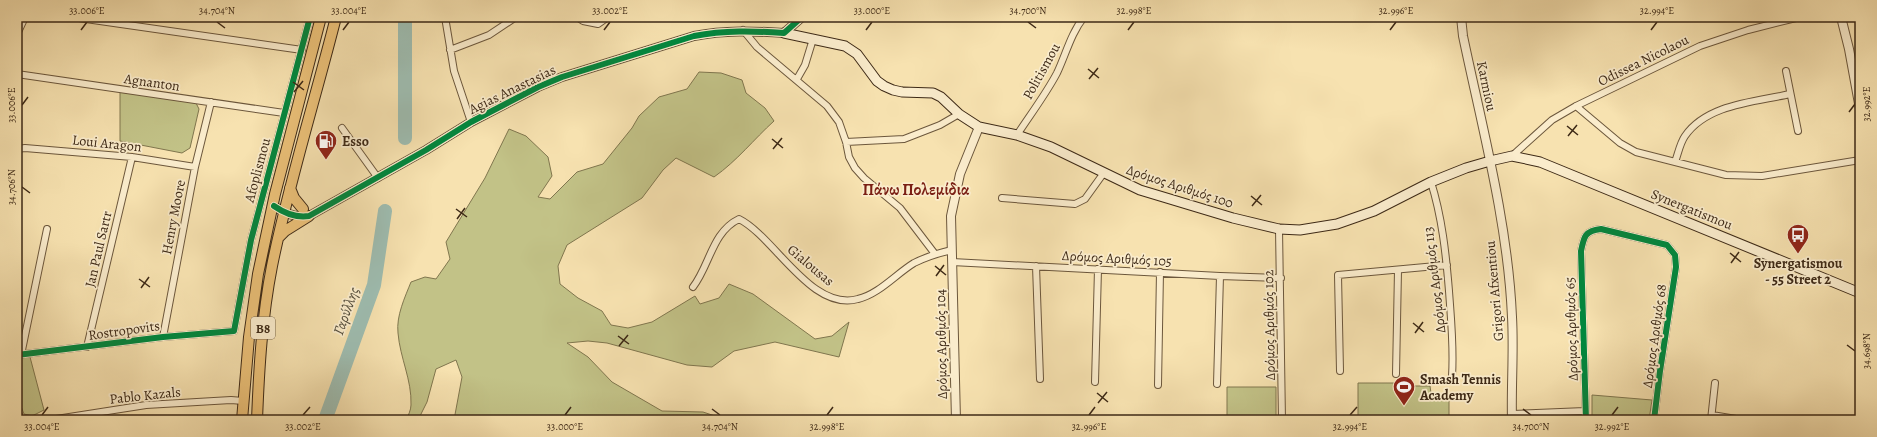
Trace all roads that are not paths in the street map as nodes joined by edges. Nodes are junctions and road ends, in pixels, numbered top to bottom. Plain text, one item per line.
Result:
1 (24, 17) edge
2 (72, 17) edge
3 (310, 17) edge
4 (321, 17) edge
5 (336, 17) edge
6 (445, 17) edge
7 (516, 17) edge
8 (578, 17) edge
9 (608, 17) edge
10 (802, 17) edge
11 (1084, 17) edge
12 (1461, 17) edge
13 (1800, 17) edge
14 (1841, 17) edge
15 (17, 30) edge
16 (743, 30) junction
17 (784, 33) junction
18 (813, 39) junction
19 (302, 50) junction
20 (450, 50) junction
21 (1786, 71) dead end
22 (17, 74) edge
23 (797, 79) junction
24 (1790, 94) junction
25 (211, 102) junction
26 (1576, 106) junction
27 (1860, 109) edge
28 (284, 113) junction
29 (959, 114) junction
30 (471, 122) junction
31 (979, 127) junction
32 (342, 128) dead end
33 (1798, 130) dead end
34 (1017, 136) junction
35 (846, 142) junction
36 (17, 149) edge
37 (1512, 156) junction
38 (132, 157) junction
39 (1860, 160) edge
40 (1490, 161) junction
41 (1675, 162) junction
42 (195, 168) junction
43 (1103, 174) junction
44 (378, 178) junction
45 (1431, 182) junction
46 (290, 188) junction
47 (1002, 198) dead end
48 (274, 206) junction
49 (285, 208) junction
50 (309, 212) junction
51 (47, 229) dead end
52 (1279, 229) junction
53 (279, 237) junction
54 (1584, 237) joint
55 (952, 250) junction
56 (935, 254) junction
57 (952, 262) junction
58 (1446, 265) junction
59 (1036, 266) junction
60 (1098, 269) junction
61 (1398, 270) junction
62 (1160, 272) junction
63 (1220, 276) junction
64 (1281, 278) junction
65 (693, 287) dead end
66 (1859, 291) edge
67 (234, 331) joint
68 (163, 337) junction
69 (87, 348) junction
70 (19, 355) edge
71 (1340, 371) dead end
72 (1396, 374) dead end
73 (1452, 376) dead end
74 (1040, 379) dead end
75 (1095, 382) dead end
76 (1715, 383) dead end
77 (1217, 384) dead end
78 (1158, 386) dead end
79 (243, 401) junction
80 (17, 410) edge
81 (1585, 411) junction
82 (1512, 417) edge
83 (1712, 418) edge
84 (21, 420) edge
85 (50, 420) edge
86 (242, 420) edge
87 (257, 420) edge
88 (956, 420) edge
89 (1282, 420) edge
90 (1586, 420) edge
91 (1654, 420) edge
92 (1742, 420) edge

1 - 15 street
2 - 19 street
3 - 19 street, Afoplismou
4 - 48 main road, B8
5 - 46 main road, B8
6 - 20 street
7 - 20 street
8 - 9 street
10 - 17 street
11 - 34 street, Politismou
12 - 40 street, Karmiou
13 - 26 street, Odissea Nicolaou
14 - 27 street
16 - 17 street, Agias Anastasias
16 - 23 street
16 - 30 street, Agias Anastasias
17 - 18 main road, Agias Anastasias
18 - 23 street
18 - 29 main road, Agias Anastasias
19 - 28 street, Afoplismou
20 - 30 street
21 - 24 street
22 - 25 street, Agnanton
23 - 35 street
24 - 33 street
24 - 41 street
25 - 28 street, Agnanton
25 - 42 street, Henry Moore
26 - 37 street, Odissea Nicolaou
26 - 41 street
28 - 67 street, Afoplismou
29 - 31 main road, Agias Anastasias
29 - 35 street
30 - 44 street, Agias Anastasias
31 - 34 main road, Δρόμος Αριθμός 100
31 - 55 street, Δρόμος Αριθμός 104
32 - 44 street
34 - 43 main road, Δρόμος Αριθμός 100
35 - 56 street
36 - 38 street, Loui Aragon
37 - 40 main road, Δρόμος Αριθμός 100
37 - 66 main road, Synergatismou
38 - 42 street, Loui Aragon
38 - 69 street, Jan Paul Sartr
39 - 41 street
40 - 45 main road, Δρόμος Αριθμός 100
40 - 82 street, Grigori Afxentiou
42 - 68 street, Henry Moore
43 - 47 street
43 - 52 main road, Δρόμος Αριθμός 100
44 - 50 street, Agias Anastasias
45 - 52 main road, Δρόμος Αριθμός 100
45 - 58 street, Δρόμος Αριθμός 113
46 - 49 main road, B8
46 - 50 main road
48 - 49 street
48 - 79 main road, B8
49 - 50 street
49 - 53 main road, B8
50 - 53 main road
51 - 70 street
52 - 64 street, Δρόμος Αριθμός 102
53 - 87 main road, B8
54 - 81 street, Δρόμος Αριθμός 65
54 - 91 street, Δρόμος Αριθμός 68
55 - 56 street, Gialousas
55 - 57 street, Δρόμος Αριθμός 104
56 - 65 street, Gialousas
57 - 59 street, Δρόμος Αριθμός 105
57 - 88 street, Δρόμος Αριθμός 104
58 - 61 street
58 - 73 street, Δρόμος Αριθμός 113
59 - 60 street, Δρόμος Αριθμός 105
59 - 74 street
60 - 62 street, Δρόμος Αριθμός 105
60 - 75 street
61 - 71 street
61 - 72 street
62 - 63 street, Δρόμος Αριθμός 105
62 - 78 street
63 - 64 street, Δρόμος Αριθμός 105
63 - 77 street
64 - 89 street, Δρόμος Αριθμός 102
67 - 68 street, Rostropovits
68 - 69 street, Rostropovits
69 - 70 street, Rostropovits
76 - 83 street
79 - 85 street, Pablo Kazals
79 - 86 main road, B8
80 - 84 street
81 - 82 street
81 - 90 street, Δρόμος Αριθμός 65
83 - 92 street

